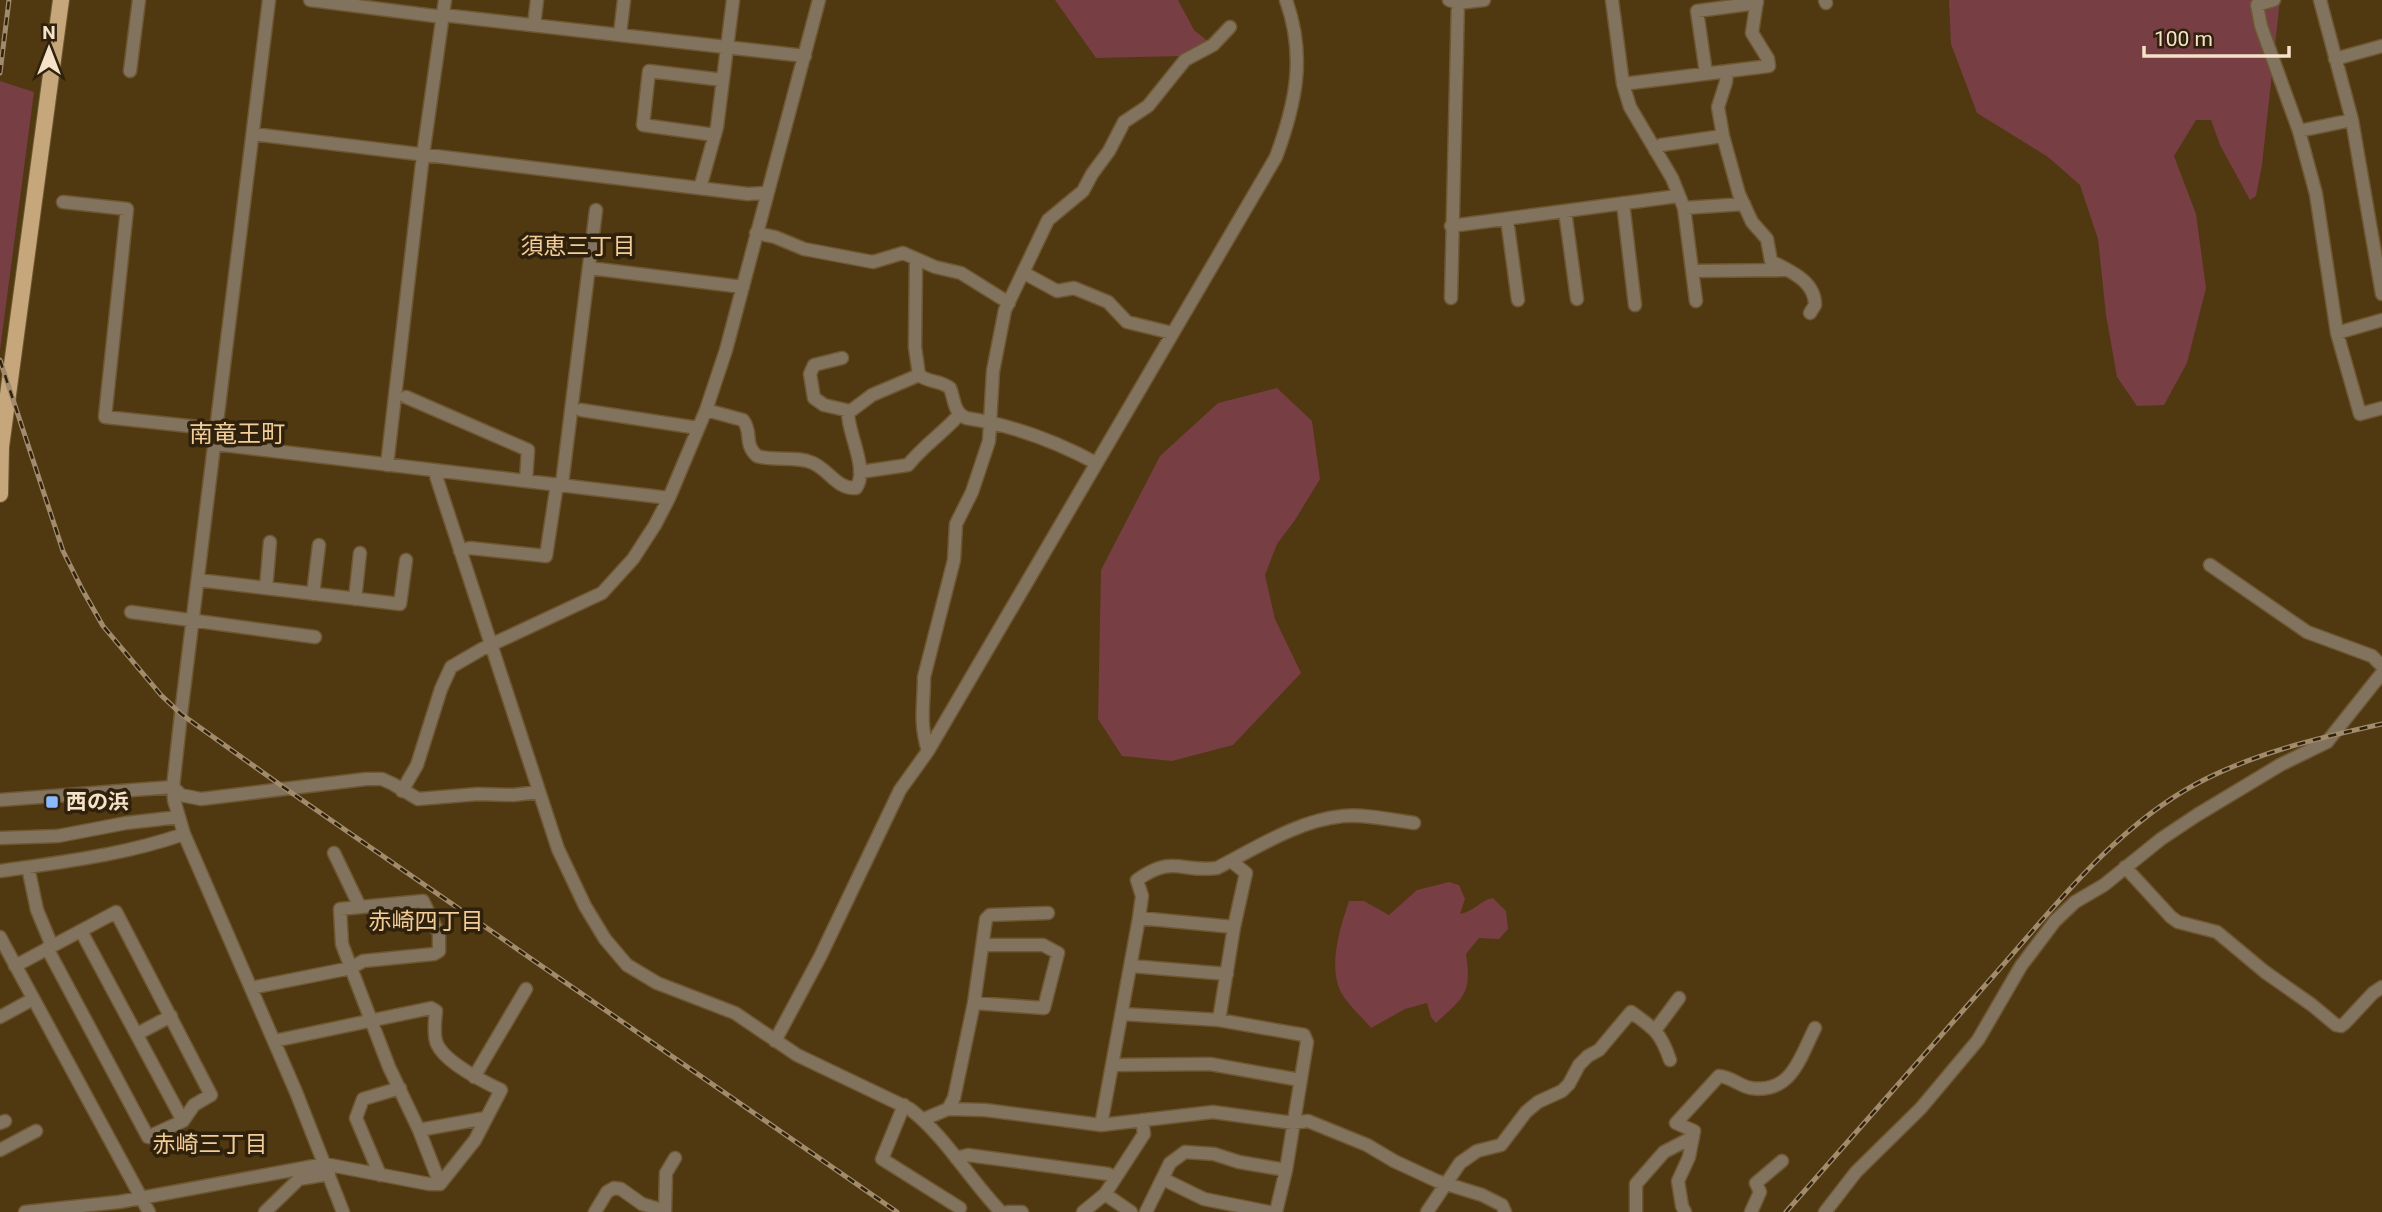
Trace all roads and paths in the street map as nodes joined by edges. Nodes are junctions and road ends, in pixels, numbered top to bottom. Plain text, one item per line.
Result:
1 (61, 0) edge
2 (139, 0) edge
3 (263, 0) edge
4 (269, 0) edge
5 (310, 0) edge
6 (445, 0) edge
7 (537, 0) edge
8 (624, 0) edge
9 (733, 0) edge
10 (819, 0) edge
11 (1286, 0) edge
12 (1484, 0) edge
13 (1612, 0) edge
14 (2274, 0) edge
15 (2320, 0) edge
16 (1455, 1) edge
17 (1757, 1) edge
18 (443, 16) junction
19 (534, 25) junction
20 (1230, 27) dead end
21 (620, 34) junction
22 (727, 47) junction
23 (2382, 47) edge
24 (806, 56) junction
25 (2336, 59) junction
26 (130, 71) dead end
27 (1727, 71) junction
28 (1706, 73) junction
29 (723, 80) junction
30 (1623, 84) junction
31 (2352, 120) junction
32 (2299, 131) junction
33 (253, 134) junction
34 (715, 135) junction
35 (1723, 136) junction
36 (1655, 150) junction
37 (423, 155) junction
38 (700, 188) junction
39 (765, 193) junction
40 (63, 202) dead end
41 (1681, 202) junction
42 (1623, 203) junction
43 (1744, 204) junction
44 (597, 211) dead end
45 (1566, 211) junction
46 (1507, 219) junction
47 (1451, 226) junction
48 (756, 233) junction
49 (916, 259) junction
50 (2380, 266) edge
51 (589, 268) junction
52 (1693, 271) junction
53 (1789, 271) junction
54 (1024, 273) junction
55 (743, 287) junction
56 (2382, 294) edge
57 (1451, 298) dead end
58 (1577, 299) dead end
59 (1518, 300) dead end
60 (1696, 301) dead end
61 (1009, 303) junction
62 (1636, 305) dead end
63 (1810, 313) dead end
64 (2382, 320) edge
65 (2337, 332) junction
66 (1172, 334) junction
67 (842, 358) dead end
68 (919, 375) junction
69 (405, 397) dead end
70 (2382, 408) edge
71 (706, 410) junction
72 (581, 411) dead end
73 (850, 411) junction
74 (959, 415) junction
75 (991, 424) junction
76 (698, 428) junction
77 (217, 429) junction
78 (941, 434) junction
79 (215, 444) junction
80 (925, 460) dead end
81 (1096, 463) junction
82 (387, 464) junction
83 (434, 470) junction
84 (860, 472) junction
85 (526, 480) junction
86 (559, 484) junction
87 (0, 494) edge
88 (669, 498) junction
89 (270, 542) dead end
90 (319, 545) dead end
91 (460, 551) junction
92 (360, 553) dead end
93 (406, 560) dead end
94 (2210, 565) dead end
95 (198, 580) junction
96 (266, 588) junction
97 (313, 594) junction
98 (355, 599) junction
99 (131, 612) dead end
100 (193, 621) junction
101 (315, 637) dead end
102 (491, 646) junction
103 (2382, 666) edge
104 (2382, 673) edge
105 (928, 751) junction
106 (173, 787) junction
107 (402, 791) junction
108 (539, 792) junction
109 (0, 800) edge
110 (178, 817) junction
111 (1415, 823) dead end
112 (184, 834) junction
113 (0, 838) edge
114 (334, 853) dead end
115 (1231, 861) junction
116 (28, 867) junction
117 (2125, 867) junction
118 (0, 871) edge
119 (360, 907) junction
120 (1048, 913) dead end
121 (1139, 918) junction
122 (1234, 927) junction
123 (81, 931) junction
124 (0, 937) edge
125 (983, 945) junction
126 (49, 947) junction
127 (15, 966) junction
128 (1131, 966) junction
129 (351, 968) junction
130 (1227, 974) junction
131 (2382, 987) edge
132 (251, 988) junction
133 (526, 989) dead end
134 (1679, 998) dead end
135 (33, 999) junction
136 (974, 1003) junction
137 (1122, 1014) junction
138 (171, 1016) junction
139 (0, 1017) edge
140 (370, 1020) junction
141 (1219, 1020) junction
142 (1815, 1028) dead end
143 (1656, 1029) junction
144 (137, 1034) junction
145 (274, 1041) junction
146 (775, 1041) junction
147 (1670, 1060) dead end
148 (1112, 1065) junction
149 (474, 1077) junction
150 (1300, 1080) junction
151 (400, 1088) junction
152 (904, 1105) junction
153 (948, 1110) junction
154 (486, 1118) junction
155 (924, 1119) junction
156 (1142, 1120) junction
157 (183, 1122) junction
158 (1293, 1124) junction
159 (1101, 1125) junction
160 (419, 1130) junction
161 (36, 1131) dead end
162 (1693, 1137) junction
163 (0, 1150) edge
164 (674, 1158) dead end
165 (956, 1158) junction
166 (1782, 1161) dead end
167 (327, 1169) junction
168 (1286, 1170) junction
169 (380, 1175) junction
170 (1115, 1178) junction
171 (1163, 1179) junction
172 (440, 1184) junction
173 (1446, 1185) junction
174 (1105, 1194) junction
175 (141, 1198) junction
176 (960, 1208) dead end
177 (43, 1211) edge
178 (25, 1212) edge
179 (149, 1212) edge
180 (265, 1212) edge
181 (343, 1212) edge
182 (596, 1212) edge
183 (665, 1212) edge
184 (1001, 1212) edge
185 (1008, 1212) edge
186 (1022, 1212) edge
187 (1083, 1212) edge
188 (1130, 1212) edge
189 (1146, 1212) edge
190 (1269, 1212) edge
191 (1276, 1212) edge
192 (1427, 1212) edge
193 (1505, 1212) edge
194 (1636, 1212) edge
195 (1685, 1212) edge
196 (1751, 1212) edge
197 (1825, 1212) edge

1 - 87 main road
2 - 26 street
3 - 4 street
4 - 33 street
5 - 18 street
6 - 18 street
7 - 19 street
8 - 21 street
9 - 22 street
10 - 24 street
11 - 66 street
12 - 16 street
13 - 30 street
14 - 32 street
15 - 25 street
16 - 47 street
17 - 27 street
17 - 28 street
18 - 19 street
18 - 37 street
19 - 21 street
20 - 54 street
21 - 22 street
22 - 24 street
22 - 29 street
23 - 25 street
24 - 39 street
25 - 31 street
27 - 28 street
27 - 35 street
28 - 30 street
29 - 34 street
29 - 34 street
30 - 36 street
31 - 32 street
31 - 50 street
32 - 65 street
33 - 37 street
33 - 77 street
34 - 38 street
35 - 36 street
35 - 43 street
36 - 41 street
37 - 38 street
37 - 82 street
38 - 39 street
39 - 48 street
40 - 77 street
41 - 42 street
41 - 43 street
41 - 52 street
42 - 45 street
42 - 62 street
43 - 53 street
44 - 51 street
45 - 46 street
45 - 58 street
46 - 47 street
46 - 59 street
47 - 57 street
48 - 49 street
48 - 55 street
49 - 61 street
49 - 68 street
50 - 56 street
51 - 55 street
51 - 86 street
52 - 53 street
52 - 60 street
53 - 63 street
54 - 61 street
54 - 66 street
55 - 71 street
61 - 75 street
64 - 65 street
65 - 70 street
66 - 81 street
67 - 73 street
68 - 73 street
68 - 74 street
69 - 85 street
71 - 76 street
71 - 84 street
72 - 76 street
73 - 84 street
74 - 75 street
74 - 78 street
75 - 81 street
75 - 105 street
76 - 88 street
77 - 79 street
78 - 80 street
78 - 84 street
79 - 82 street
79 - 95 street
81 - 105 street
82 - 83 street
83 - 85 street
83 - 91 street
85 - 86 street
86 - 88 street
86 - 91 street
88 - 102 street
89 - 96 street
90 - 97 street
91 - 102 street
92 - 98 street
93 - 98 street
94 - 103 street
95 - 96 street
95 - 100 street
96 - 97 street
97 - 98 street
99 - 100 street
100 - 101 street
100 - 106 street
102 - 107 street
102 - 108 street
104 - 117 street
105 - 146 street
106 - 107 street
106 - 109 street
106 - 110 street
107 - 108 street
108 - 146 street
110 - 112 street
110 - 113 street
111 - 115 street
112 - 116 street
112 - 132 street
114 - 119 street
115 - 121 street
115 - 122 street
116 - 118 street
116 - 126 street
117 - 131 street
117 - 197 street
119 - 129 street
119 - 129 street
120 - 125 street
121 - 122 street
121 - 128 street
122 - 130 street
123 - 126 street
123 - 138 street
123 - 144 street
124 - 127 street
125 - 136 street
125 - 136 street
126 - 127 street
126 - 157 street
127 - 135 street
128 - 130 street
128 - 137 street
129 - 132 street
129 - 140 street
130 - 141 street
132 - 145 street
133 - 149 street
134 - 143 street
135 - 139 street
135 - 175 street
136 - 153 street
137 - 141 street
137 - 148 street
138 - 144 street
138 - 157 street
140 - 145 street
140 - 149 street
140 - 151 street
141 - 150 street
142 - 162 street
143 - 147 street
143 - 173 street
144 - 157 street
145 - 167 street
146 - 152 street
148 - 150 street
148 - 159 street
149 - 154 street
150 - 158 street
151 - 160 street
151 - 169 street
152 - 155 street
152 - 176 street
153 - 155 street
153 - 159 street
154 - 160 street
154 - 172 street
155 - 165 street
156 - 158 street
156 - 159 street
156 - 170 street
158 - 168 street
158 - 173 street
160 - 172 street
161 - 163 street
162 - 194 street
162 - 195 street
164 - 183 street
165 - 170 street
165 - 184 street
166 - 196 street
167 - 169 street
167 - 175 street
167 - 180 street
167 - 181 street
168 - 171 street
168 - 191 street
169 - 172 street
170 - 174 street
171 - 189 street
171 - 190 street
173 - 192 street
173 - 193 street
174 - 187 street
174 - 188 street
175 - 177 street
175 - 179 street
177 - 178 street
182 - 183 street
185 - 186 street

